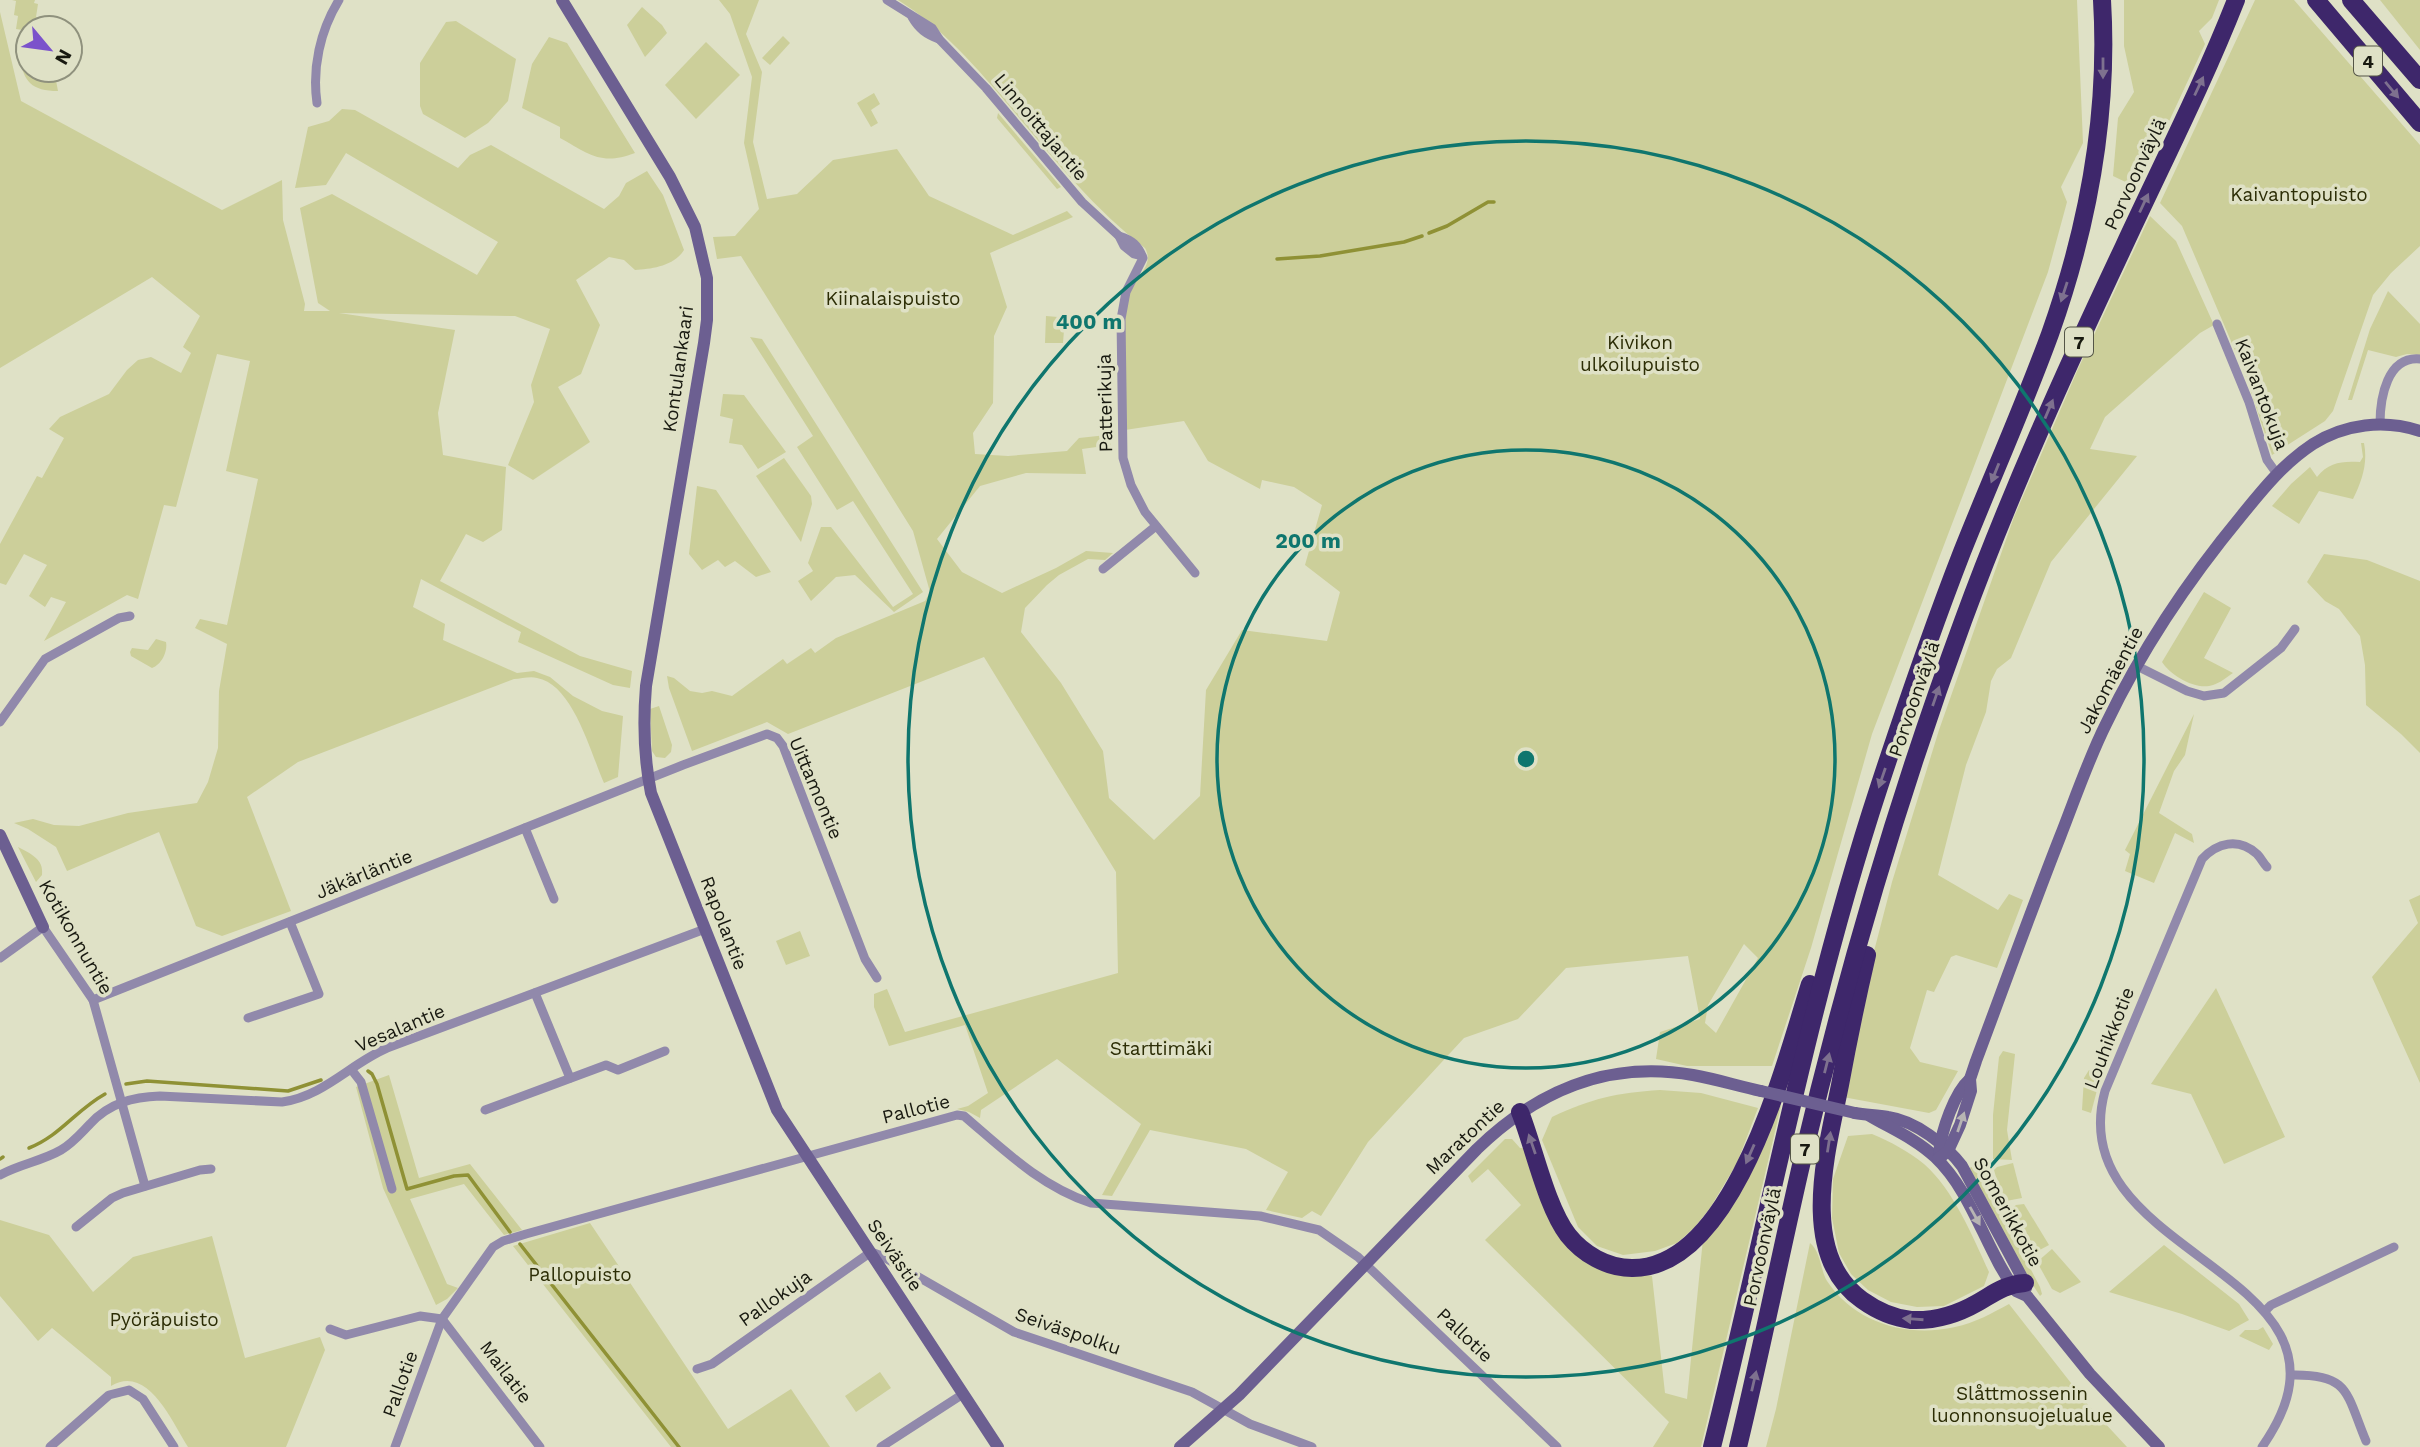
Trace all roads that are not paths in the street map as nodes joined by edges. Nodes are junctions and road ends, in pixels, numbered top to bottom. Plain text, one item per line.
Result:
1 (339, 0) edge
2 (562, 0) edge
3 (887, 0) edge
4 (2102, 0) edge
5 (2316, 0) edge
6 (2351, 0) edge
7 (2234, 5) edge
8 (2420, 80) edge
9 (317, 103) dead end
10 (2420, 122) edge
11 (1143, 257) joint
12 (2217, 324) dead end
13 (2420, 359) edge
14 (2380, 424) junction
15 (2420, 431) edge
16 (2277, 474) junction
17 (1156, 526) junction
18 (1103, 569) dead end
19 (1195, 573) dead end
20 (130, 616) dead end
21 (2295, 629) dead end
22 (2137, 666) junction
23 (0, 722) edge
24 (648, 779) junction
25 (525, 828) junction
26 (0, 835) edge
27 (1885, 855) junction
28 (2267, 867) dead end
29 (1849, 883) junction
30 (554, 899) dead end
31 (289, 922) junction
32 (43, 927) junction
33 (705, 929) junction
34 (0, 958) edge
35 (877, 978) dead end
36 (534, 993) junction
37 (93, 1000) junction
38 (248, 1018) dead end
39 (665, 1051) dead end
40 (354, 1073) dead end
41 (569, 1078) junction
42 (1970, 1079) junction
43 (765, 1081) joint
44 (120, 1102) junction
45 (485, 1110) dead end
46 (1520, 1112) junction
47 (1870, 1116) junction
48 (1948, 1120) junction
49 (1923, 1132) junction
50 (1942, 1152) junction
51 (808, 1157) junction
52 (211, 1169) dead end
53 (0, 1175) edge
54 (145, 1186) junction
55 (392, 1189) dead end
56 (76, 1227) dead end
57 (2394, 1247) dead end
58 (871, 1252) junction
59 (1365, 1264) junction
60 (2021, 1288) junction
61 (2265, 1311) junction
62 (442, 1319) junction
63 (330, 1329) dead end
64 (697, 1369) dead end
65 (2292, 1375) junction
66 (963, 1394) junction
67 (1223, 1410) junction
68 (2366, 1441) dead end
69 (50, 1447) edge
70 (174, 1447) edge
71 (395, 1447) edge
72 (540, 1447) edge
73 (881, 1447) edge
74 (998, 1447) edge
75 (1180, 1447) edge
76 (1312, 1447) edge
77 (1558, 1447) edge
78 (1712, 1447) edge
79 (1738, 1447) edge
80 (2159, 1447) edge
81 (2262, 1447) edge

1 - 9 street
2 - 24 main road, Kontulankaari
3 - 11 street, Linnoittajantie
4 -> 29 highway, Porvoonväylä / 7
5 -> 10 highway, 4
6 - 8 highway, 4
27 -> 7 highway, Porvoonväylä / 7
11 - 17 street, Patterikuja
12 - 16 street, Kaivantokuja
13 - 14 street
14 - 15 main road, Jakomäentie
14 - 16 main road, Jakomäentie
16 - 22 main road, Jakomäentie
17 - 18 street
17 - 19 street, Patterikuja
20 - 23 street
21 - 22 street
22 - 42 main road, Jakomäentie
24 - 25 street, Jäkärläntie
24 - 33 main road, Rapolantie
24 - 35 street, Uittamontie
25 - 30 street
25 - 31 street, Jäkärläntie
26 - 32 main road, Kotikonnuntie
60 -> 27 highway
79 -> 27 highway, Porvoonväylä / 7
28 - 61 street, Louhikkotie
29 -> 46 highway
29 - 78 highway, Porvoonväylä / 7
31 - 37 street, Jäkärläntie
31 - 38 street
32 - 34 street
32 - 37 street, Kotikonnuntie
33 - 36 street, Vesalantie
33 - 43 main road, Rapolantie
36 - 41 street
36 - 44 street, Vesalantie
37 - 44 street, Kotikonnuntie
39 - 41 street
40 - 55 street
41 - 45 street
42 - 48 main road, Jakomäentie
50 -> 42 main road, Jakomäentie
43 - 51 main road, Seivästie
44 - 53 street, Vesalantie
44 - 54 street, Kotikonnuntie
46 - 47 main road, Maratontie, bridge
46 - 59 main road, Maratontie
47 - 49 main road, Maratontie
47 - 50 main road, Maratontie
48 - 49 main road
48 - 50 main road, Jakomäentie
49 - 50 main road, Maratontie
50 - 60 main road, Somerikkotie
51 - 58 main road, Seivästie
51 - 59 street, Pallotie
51 - 62 street, Pallotie
52 - 54 street
54 - 56 street
57 - 61 street
58 - 64 street, Pallokuja
58 - 66 main road, Seivästie
58 - 67 street, Seiväspolku
59 - 67 main road, Maratontie
59 - 77 street, Pallotie
60 - 80 main road, Somerikkotie
61 - 65 street, Louhikkotie
62 - 63 street
62 - 71 street, Pallotie
62 - 72 street, Mailatie
65 - 68 street
65 - 81 street, Louhikkotie
66 - 73 street
66 - 74 main road, Seivästie
67 - 75 main road, Maratontie
67 - 76 street, Seiväspolku
69 - 70 street

